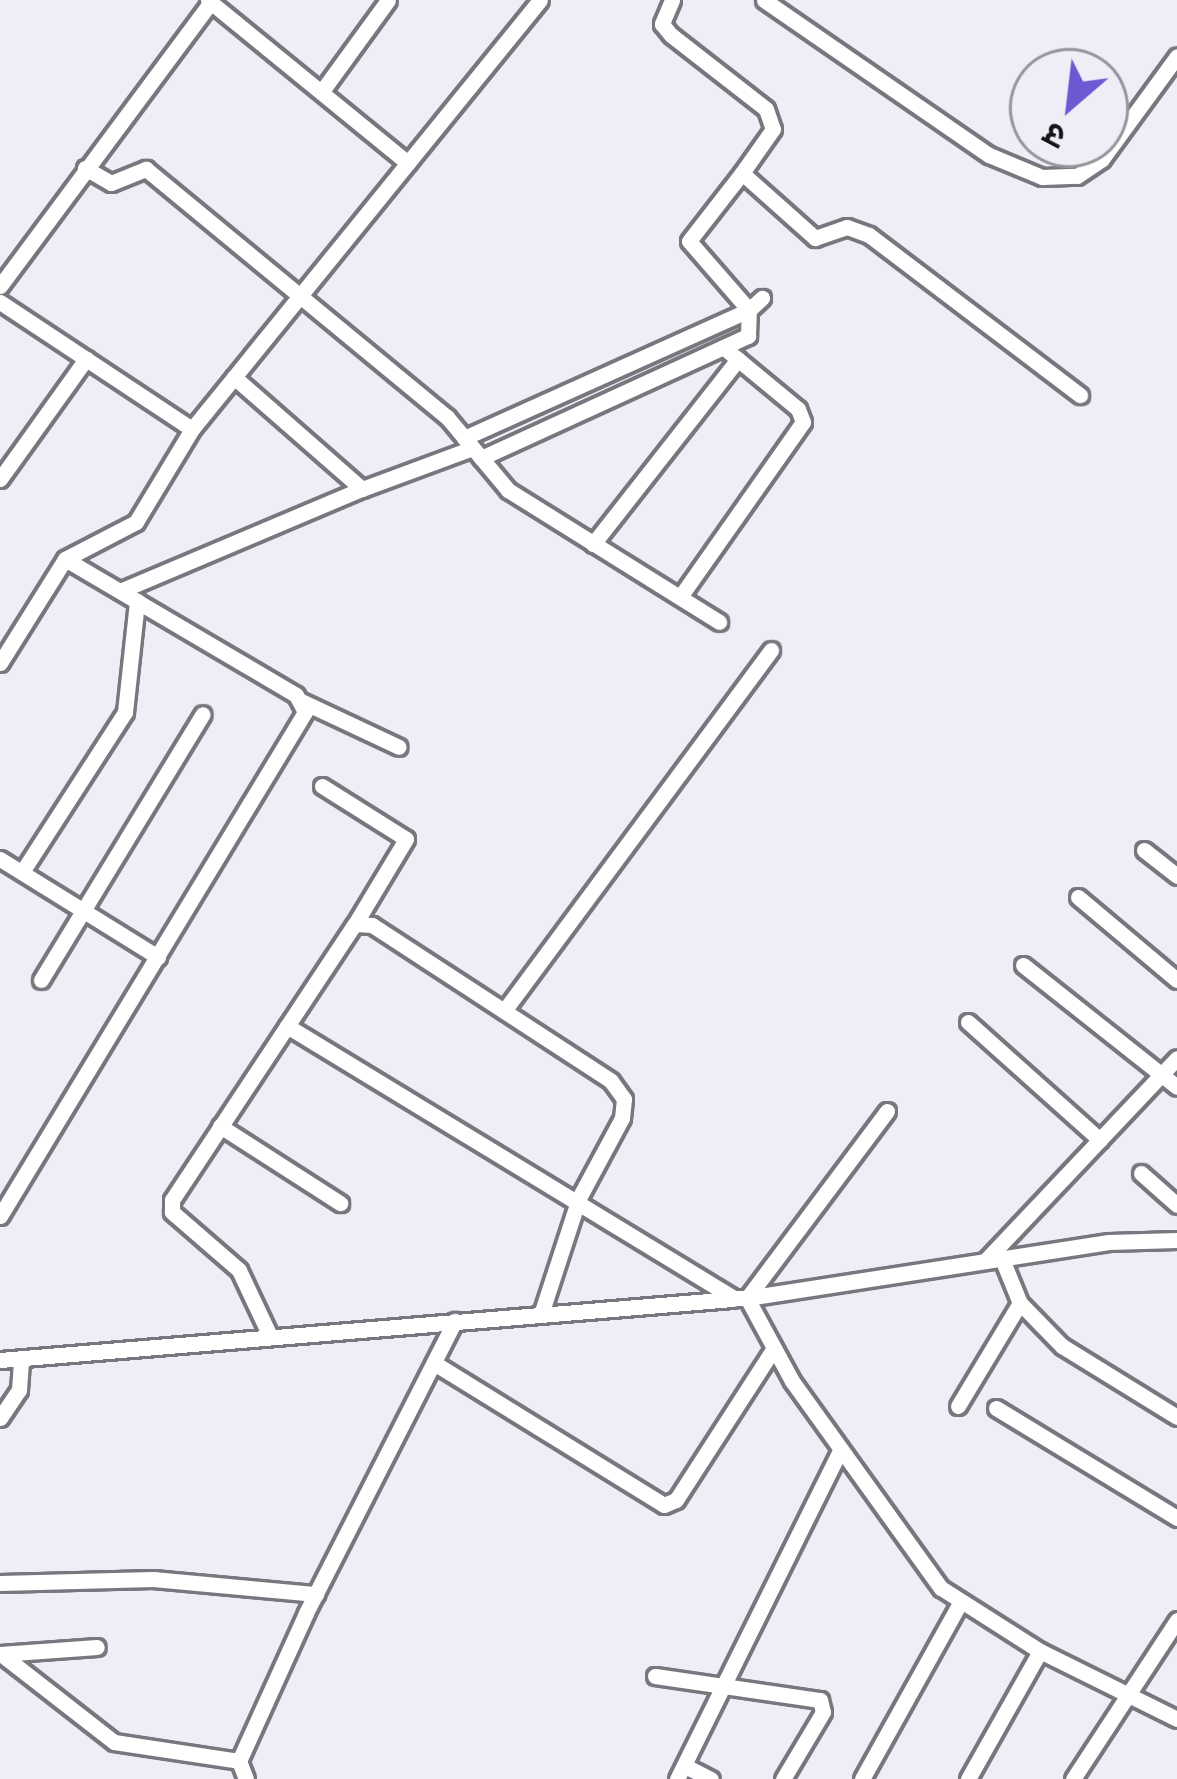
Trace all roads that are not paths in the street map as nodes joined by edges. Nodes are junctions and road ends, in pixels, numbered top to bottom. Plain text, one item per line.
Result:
1 (388, 0) edge
2 (540, 0) edge
3 (672, 0) edge
4 (764, 0) edge
5 (210, 1) edge
6 (1177, 56) edge
7 (322, 91) junction
8 (408, 163) junction
9 (85, 168) junction
10 (742, 172) junction
11 (0, 286) edge
12 (301, 296) junction
13 (0, 302) edge
14 (755, 304) junction
15 (723, 347) junction
16 (86, 359) junction
17 (738, 359) junction
18 (234, 377) junction
19 (1080, 395) dead end
20 (192, 429) junction
21 (473, 448) junction
22 (0, 479) edge
23 (362, 489) junction
24 (593, 544) junction
25 (65, 559) junction
26 (120, 591) junction
27 (680, 597) junction
28 (137, 601) junction
29 (719, 622) dead end
30 (771, 650) dead end
31 (0, 663) edge
32 (298, 700) junction
33 (202, 714) dead end
34 (399, 747) dead end
35 (322, 786) dead end
36 (1144, 850) dead end
37 (0, 859) edge
38 (22, 872) junction
39 (1177, 876) edge
40 (1078, 897) dead end
41 (85, 909) junction
42 (355, 924) junction
43 (158, 957) junction
44 (1023, 964) dead end
45 (41, 980) dead end
46 (1177, 980) edge
47 (504, 1011) junction
48 (968, 1022) dead end
49 (287, 1026) junction
50 (1177, 1058) edge
51 (1162, 1075) junction
52 (1177, 1087) edge
53 (887, 1111) dead end
54 (220, 1126) junction
55 (1100, 1140) junction
56 (1141, 1173) dead end
57 (579, 1198) junction
58 (340, 1203) dead end
59 (1177, 1205) edge
60 (0, 1216) edge
61 (1177, 1240) edge
62 (993, 1260) junction
63 (741, 1298) junction
64 (1020, 1303) junction
65 (541, 1314) junction
66 (455, 1321) junction
67 (270, 1336) junction
68 (774, 1348) junction
69 (22, 1358) junction
70 (0, 1360) edge
71 (434, 1363) junction
72 (958, 1406) dead end
73 (996, 1408) dead end
74 (1177, 1417) edge
75 (0, 1418) edge
76 (840, 1450) junction
77 (1177, 1518) edge
78 (0, 1583) edge
79 (316, 1594) junction
80 (960, 1603) junction
81 (1177, 1620) edge
82 (97, 1647) dead end
83 (1040, 1651) junction
84 (0, 1654) edge
85 (655, 1676) dead end
86 (723, 1684) junction
87 (1124, 1690) junction
88 (1177, 1719) edge
89 (239, 1761) junction
90 (681, 1773) edge
91 (246, 1779) edge
92 (711, 1779) edge
93 (783, 1779) edge
94 (862, 1779) edge
95 (968, 1779) edge
96 (1073, 1779) edge

1 - 7 street
2 - 8 street
3 - 10 street
4 - 6 street
5 - 7 street
5 - 9 street
7 - 8 street
8 - 12 street
9 - 11 street
9 - 12 street
10 - 14 street
10 - 19 street
12 - 18 street
12 - 21 street
13 - 16 street
14 - 15 street
14 - 21 street
15 - 17 street
15 - 21 street
16 - 20 street
16 - 22 street
17 - 24 street
17 - 27 street
18 - 20 street
18 - 23 street
20 - 25 street
21 - 23 street
21 - 24 street
23 - 26 street
24 - 27 street
25 - 26 street
25 - 31 street
26 - 28 street
27 - 29 street
28 - 32 street
28 - 38 street
30 - 47 street
32 - 34 street
32 - 43 street
33 - 41 street
35 - 42 street
36 - 39 street
37 - 38 street
38 - 41 street
40 - 46 street
41 - 43 street
41 - 45 street
42 - 47 street
42 - 49 street
43 - 60 street
44 - 51 street
47 - 57 street
48 - 55 street
49 - 54 street
49 - 57 street
50 - 51 street
51 - 52 street
51 - 55 street
53 - 63 street
54 - 58 street
54 - 67 street
55 - 62 street
56 - 59 street
57 - 63 street
57 - 65 street
61 - 62 street
62 - 63 street
62 - 64 street
63 - 65 street
63 - 68 street
64 - 72 street
64 - 74 street
65 - 66 street
66 - 67 street
66 - 71 street
67 - 69 street
68 - 71 street
68 - 76 street
69 - 70 street
69 - 75 street
71 - 79 street
73 - 77 street
76 - 80 street
76 - 86 street
78 - 79 street
79 - 89 street
80 - 83 street
80 - 94 street
81 - 87 street
82 - 84 street
83 - 87 street
83 - 95 street
84 - 89 street
85 - 86 street
86 - 90 street
86 - 93 street
87 - 88 street
87 - 96 street
89 - 91 street
90 - 92 street

